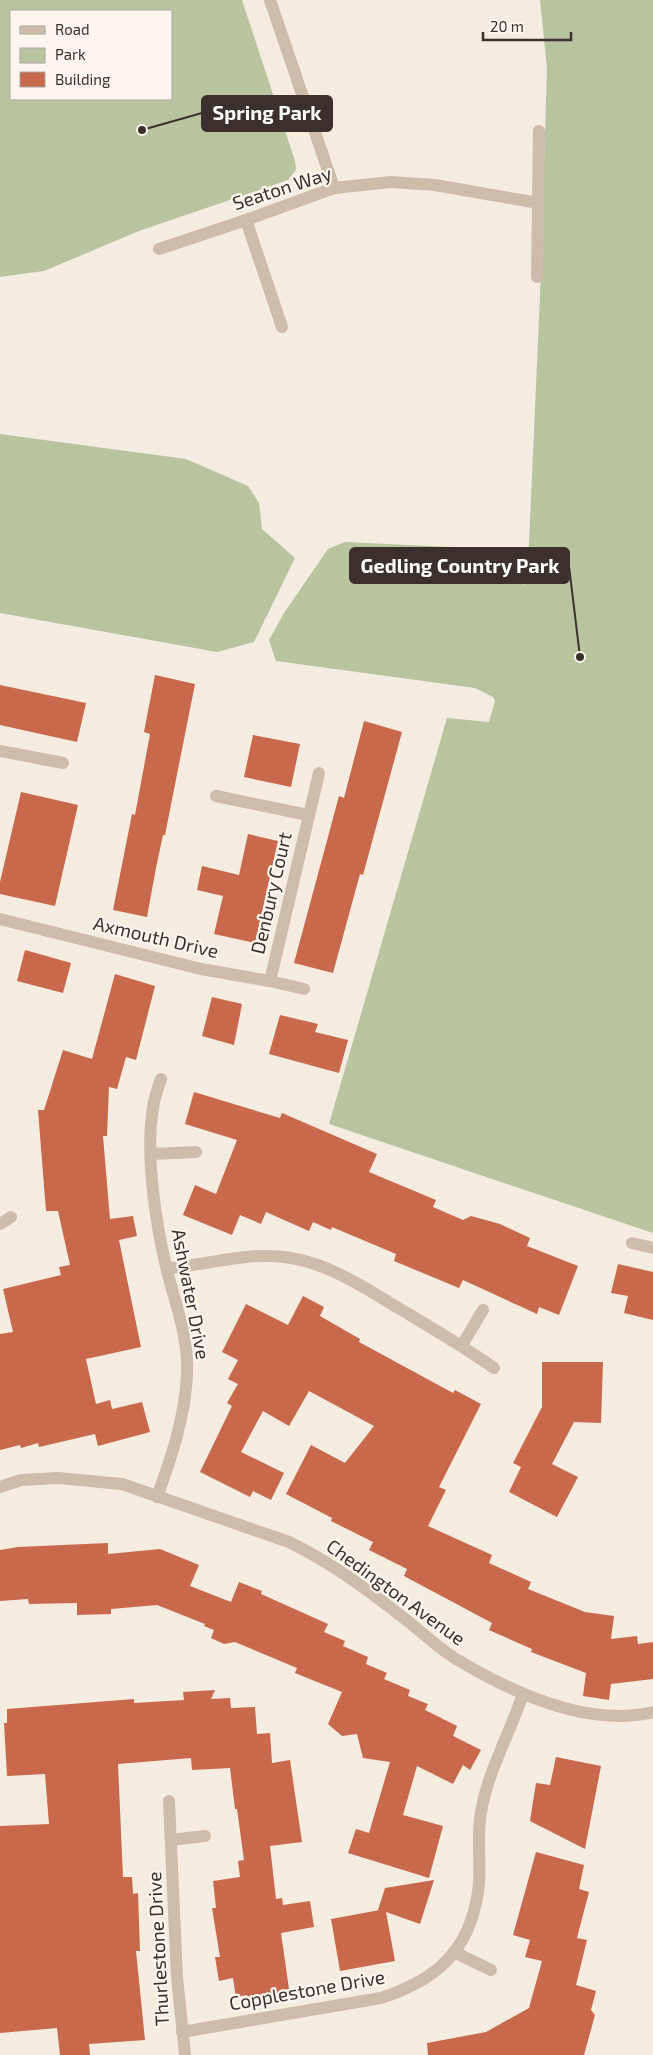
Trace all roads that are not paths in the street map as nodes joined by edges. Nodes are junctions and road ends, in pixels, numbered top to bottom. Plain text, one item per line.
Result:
1 (270, 0) edge
2 (539, 131) dead end
3 (334, 188) junction
4 (538, 203) junction
5 (246, 220) junction
6 (159, 249) dead end
7 (537, 277) dead end
8 (282, 328) dead end
9 (0, 751) edge
10 (63, 763) dead end
11 (319, 774) dead end
12 (216, 796) dead end
13 (308, 814) junction
14 (0, 919) edge
15 (270, 981) junction
16 (304, 989) dead end
17 (161, 1079) dead end
18 (196, 1152) dead end
19 (151, 1154) junction
20 (632, 1243) dead end
21 (653, 1248) edge
22 (166, 1268) junction
23 (483, 1310) dead end
24 (462, 1345) junction
25 (494, 1368) dead end
26 (0, 1487) edge
27 (157, 1497) junction
28 (523, 1694) junction
29 (653, 1712) edge
30 (169, 1801) dead end
31 (205, 1836) dead end
32 (171, 1840) junction
33 (454, 1952) junction
34 (491, 1970) dead end
35 (182, 2032) junction
36 (184, 2055) edge

1 - 3 street
2 - 4 street
3 - 4 street, Seaton Way
3 - 5 street, Seaton Way
4 - 7 street
5 - 6 street, Seaton Way
5 - 8 street
9 - 10 street
11 - 13 street, Denbury Court
12 - 13 street, Denbury Court
13 - 15 street, Denbury Court
14 - 15 street, Axmouth Drive
15 - 16 street, Axmouth Drive
17 - 19 street, Ashwater Drive
18 - 19 street
19 - 22 street, Ashwater Drive
20 - 21 street
22 - 24 street
22 - 27 street, Ashwater Drive
23 - 24 street
24 - 25 street
26 - 27 street, Chedington Avenue
27 - 28 street, Chedington Avenue
28 - 29 street, Chedington Avenue
28 - 33 street, Copplestone Drive
30 - 32 street, Thurlestone Drive
31 - 32 street
32 - 35 street, Thurlestone Drive
33 - 34 street
33 - 35 street, Copplestone Drive
35 - 36 street, Thurlestone Drive

